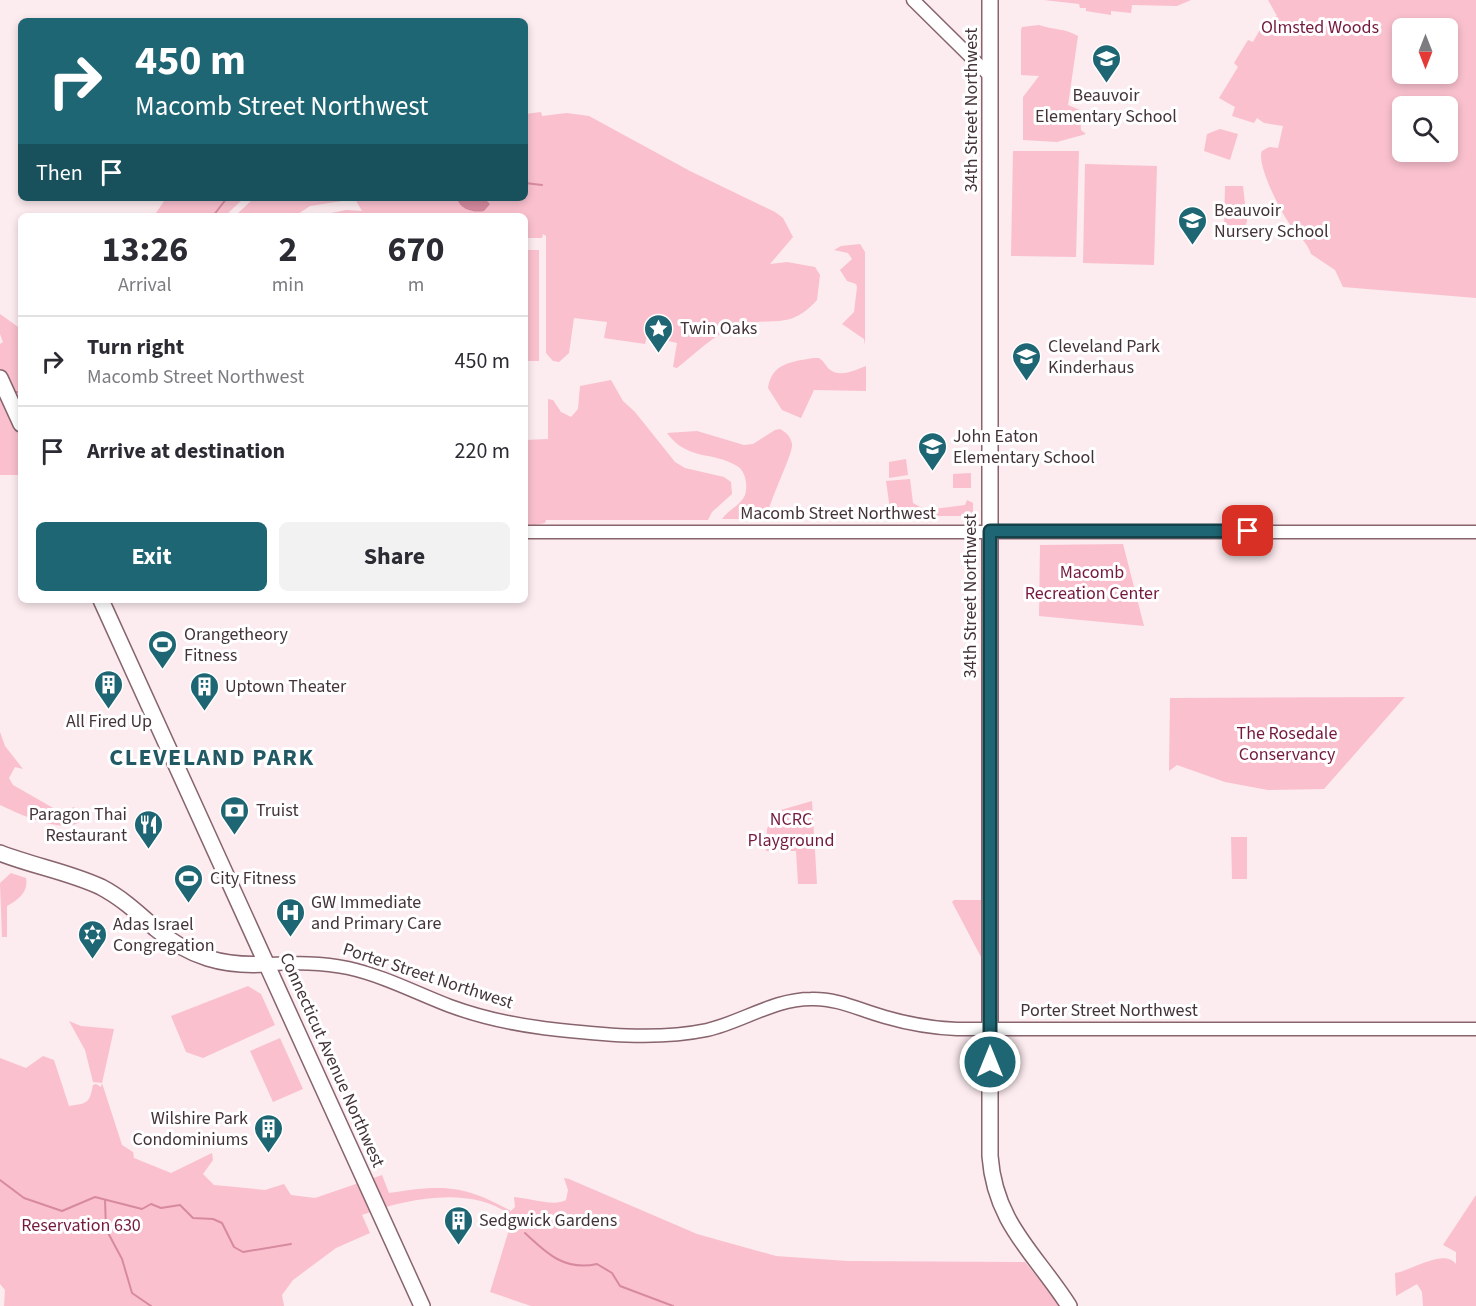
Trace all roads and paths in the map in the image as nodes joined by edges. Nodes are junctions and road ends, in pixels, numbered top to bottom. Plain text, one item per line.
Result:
1 (913, 0) edge
2 (990, 0) edge
3 (991, 77) junction
4 (0, 378) edge
5 (18, 417) edge
6 (990, 531) junction
7 (528, 532) edge
8 (1476, 532) edge
9 (102, 603) edge
10 (0, 853) edge
11 (267, 964) junction
12 (1476, 1029) edge
13 (990, 1030) junction
14 (422, 1306) edge
15 (1069, 1306) edge

1 - 3 street
2 - 3 main road, 34th Street Northwest
3 - 6 main road, 34th Street Northwest
4 - 5 main road
6 - 7 street, Macomb Street Northwest
6 - 8 street, Macomb Street Northwest
6 - 13 main road, 34th Street Northwest
9 - 11 main road, Connecticut Avenue Northwest
10 - 11 main road, Porter Street Northwest
11 - 13 street, Porter Street Northwest
11 - 14 main road, Connecticut Avenue Northwest
12 - 13 street, Porter Street Northwest
13 - 15 main road, 34th Street Northwest

